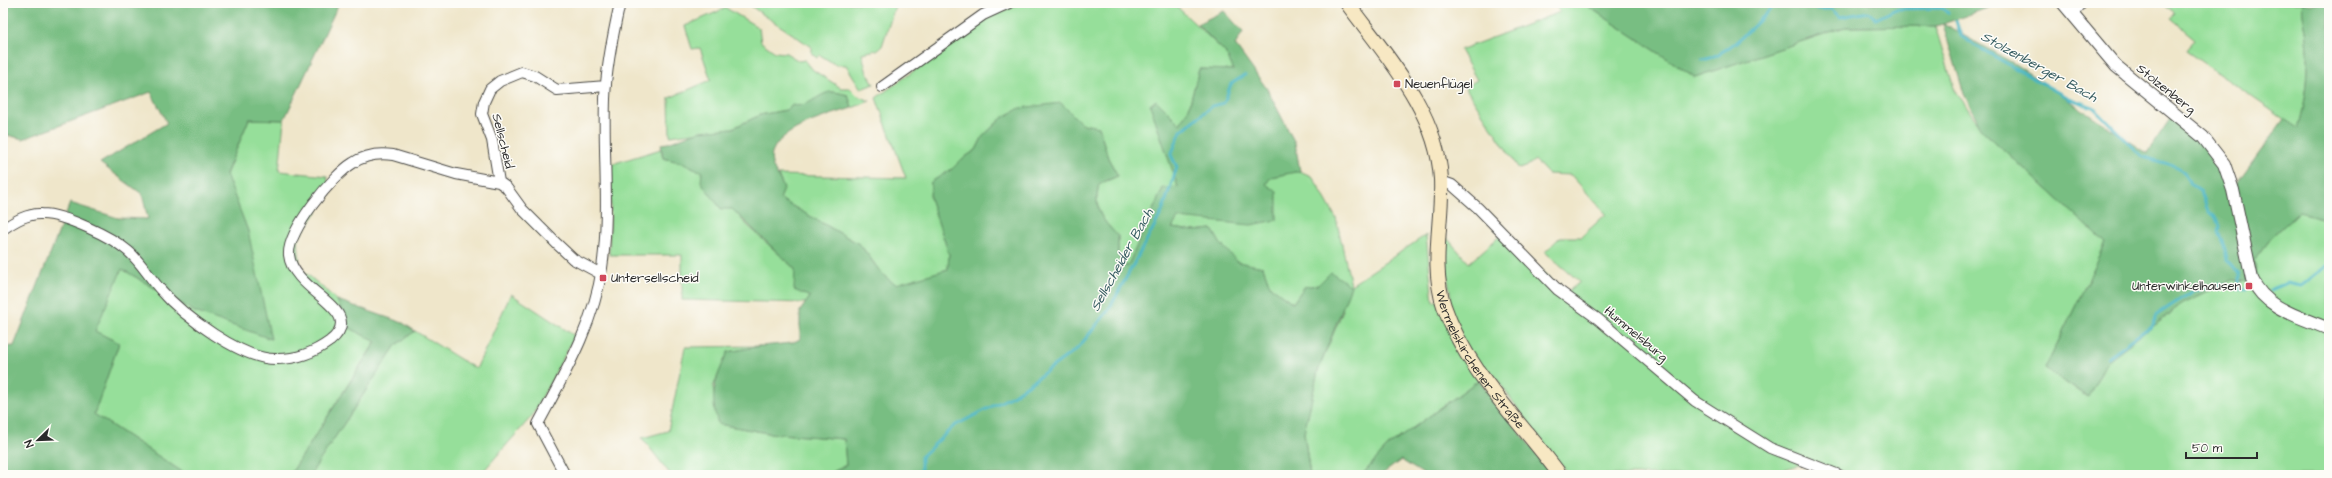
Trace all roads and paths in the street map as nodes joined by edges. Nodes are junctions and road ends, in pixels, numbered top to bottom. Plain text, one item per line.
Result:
1 (620, 3) edge
2 (1009, 3) edge
3 (1347, 3) edge
4 (2063, 3) edge
5 (2082, 3) edge
6 (2073, 14) junction
7 (606, 86) junction
8 (882, 87) dead end
9 (1441, 181) junction
10 (499, 182) junction
11 (3, 228) edge
12 (601, 274) junction
13 (2329, 329) edge
14 (565, 475) edge
15 (1560, 475) edge
16 (1839, 475) edge

1 - 7 street
2 - 8 street
3 - 9 main road
4 - 6 street, Stolzenberg
5 - 6 street
6 - 13 street, Stolzenberg
7 - 10 street, Sellscheid
7 - 12 street
9 - 15 main road, Wermelskirchener Straße
9 - 16 street, Hummelsburg
10 - 11 street, Sellscheid
10 - 12 street, Sellscheid
12 - 14 street

